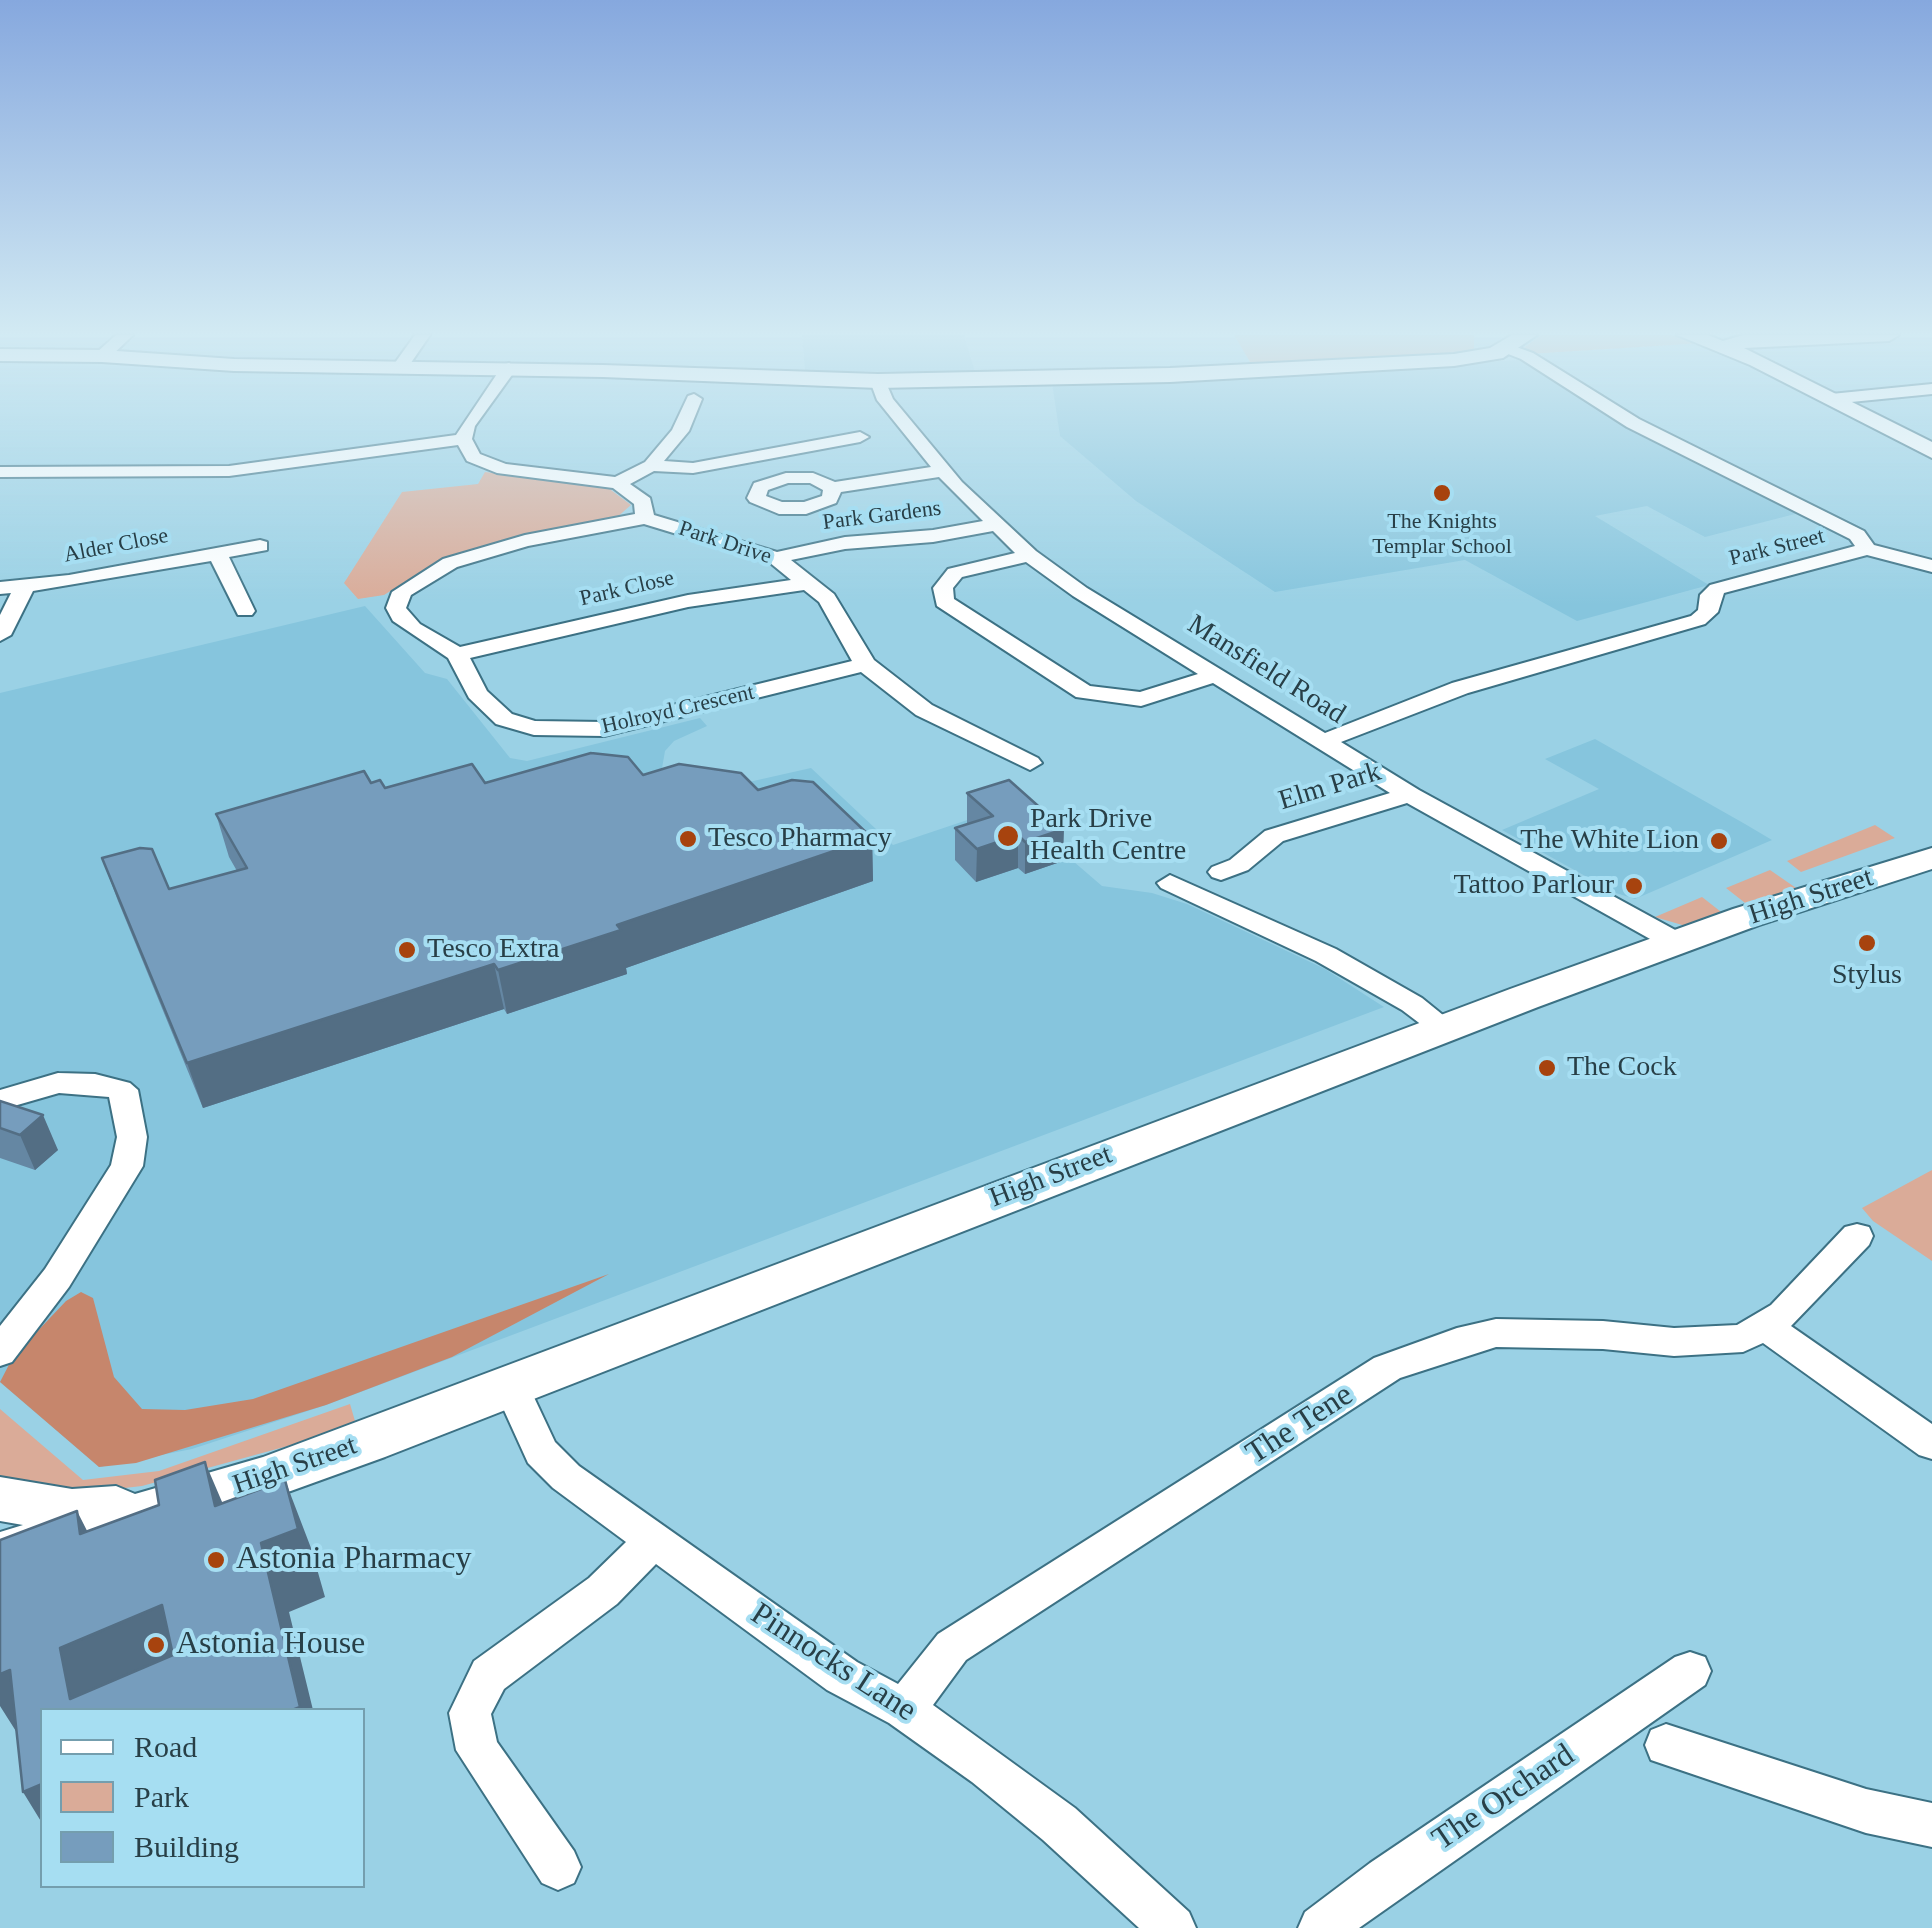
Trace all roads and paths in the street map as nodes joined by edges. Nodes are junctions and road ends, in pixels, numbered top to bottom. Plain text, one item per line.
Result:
1 (468, 425) edge
2 (683, 425) edge
3 (905, 425) edge
4 (1638, 425) edge
5 (1880, 425) edge
6 (860, 437) dead end
7 (463, 439) junction
8 (1932, 451) edge
9 (652, 466) junction
10 (942, 471) junction
11 (0, 472) edge
12 (618, 482) junction
13 (832, 488) dead end
14 (645, 518) junction
15 (995, 525) junction
16 (260, 546) dead end
17 (1867, 548) junction
18 (217, 552) junction
19 (1029, 555) junction
20 (776, 558) junction
21 (1932, 566) edge
22 (810, 583) junction
23 (0, 588) edge
24 (24, 588) junction
25 (245, 611) dead end
26 (0, 635) edge
27 (458, 654) junction
28 (865, 664) junction
29 (1220, 674) junction
30 (1324, 742) junction
31 (1030, 763) dead end
32 (1410, 794) junction
33 (1932, 858) edge
34 (1220, 872) dead end
35 (1170, 883) dead end
36 (1678, 943) junction
37 (1444, 1028) junction
38 (0, 1100) edge
39 (1857, 1236) dead end
40 (1766, 1327) junction
41 (0, 1352) edge
42 (511, 1386) junction
43 (1932, 1444) edge
44 (0, 1499) edge
45 (174, 1505) junction
46 (654, 1539) junction
47 (0, 1555) edge
48 (1690, 1670) dead end
49 (904, 1709) junction
50 (1666, 1745) dead end
51 (1932, 1825) edge
52 (558, 1866) dead end
53 (1173, 1928) edge
54 (1321, 1928) edge

1 - 7 street
2 - 9 street
3 - 10 street, Mansfield Road
4 - 17 street, Park Street
5 - 8 street
6 - 9 street
7 - 11 street
7 - 12 street
9 - 12 street
10 - 13 street
10 - 15 street, Mansfield Road
12 - 14 street, Park Drive
14 - 20 street, Park Drive
14 - 27 street, Holroyd Crescent
15 - 19 street, Mansfield Road
15 - 20 street, Park Gardens
16 - 18 street, Alder Close
17 - 21 street
17 - 30 street, Park Street
18 - 24 street, Alder Close
18 - 25 street
19 - 29 street, Mansfield Road
19 - 29 street
20 - 22 street, Park Drive
22 - 27 street, Park Close
22 - 28 street, Park Drive
23 - 24 street, Alder Close
24 - 26 street
27 - 28 street, Holroyd Crescent
28 - 31 street, Park Drive
29 - 30 street, Mansfield Road
30 - 32 street, Mansfield Road
32 - 34 street, Elm Park
32 - 36 street, Mansfield Road
33 - 36 street, High Street
35 - 37 street
36 - 37 street, High Street
37 - 42 street, High Street
38 - 41 street
39 - 40 street, The Tene
40 - 43 street
40 - 49 street, The Tene
42 - 45 street, High Street
42 - 46 street, Pinnocks Lane
44 - 45 street, High Street
45 - 47 street, High Street
46 - 49 street, Pinnocks Lane
46 - 52 street
48 - 54 street, The Orchard
49 - 53 street, Pinnocks Lane
50 - 51 street

